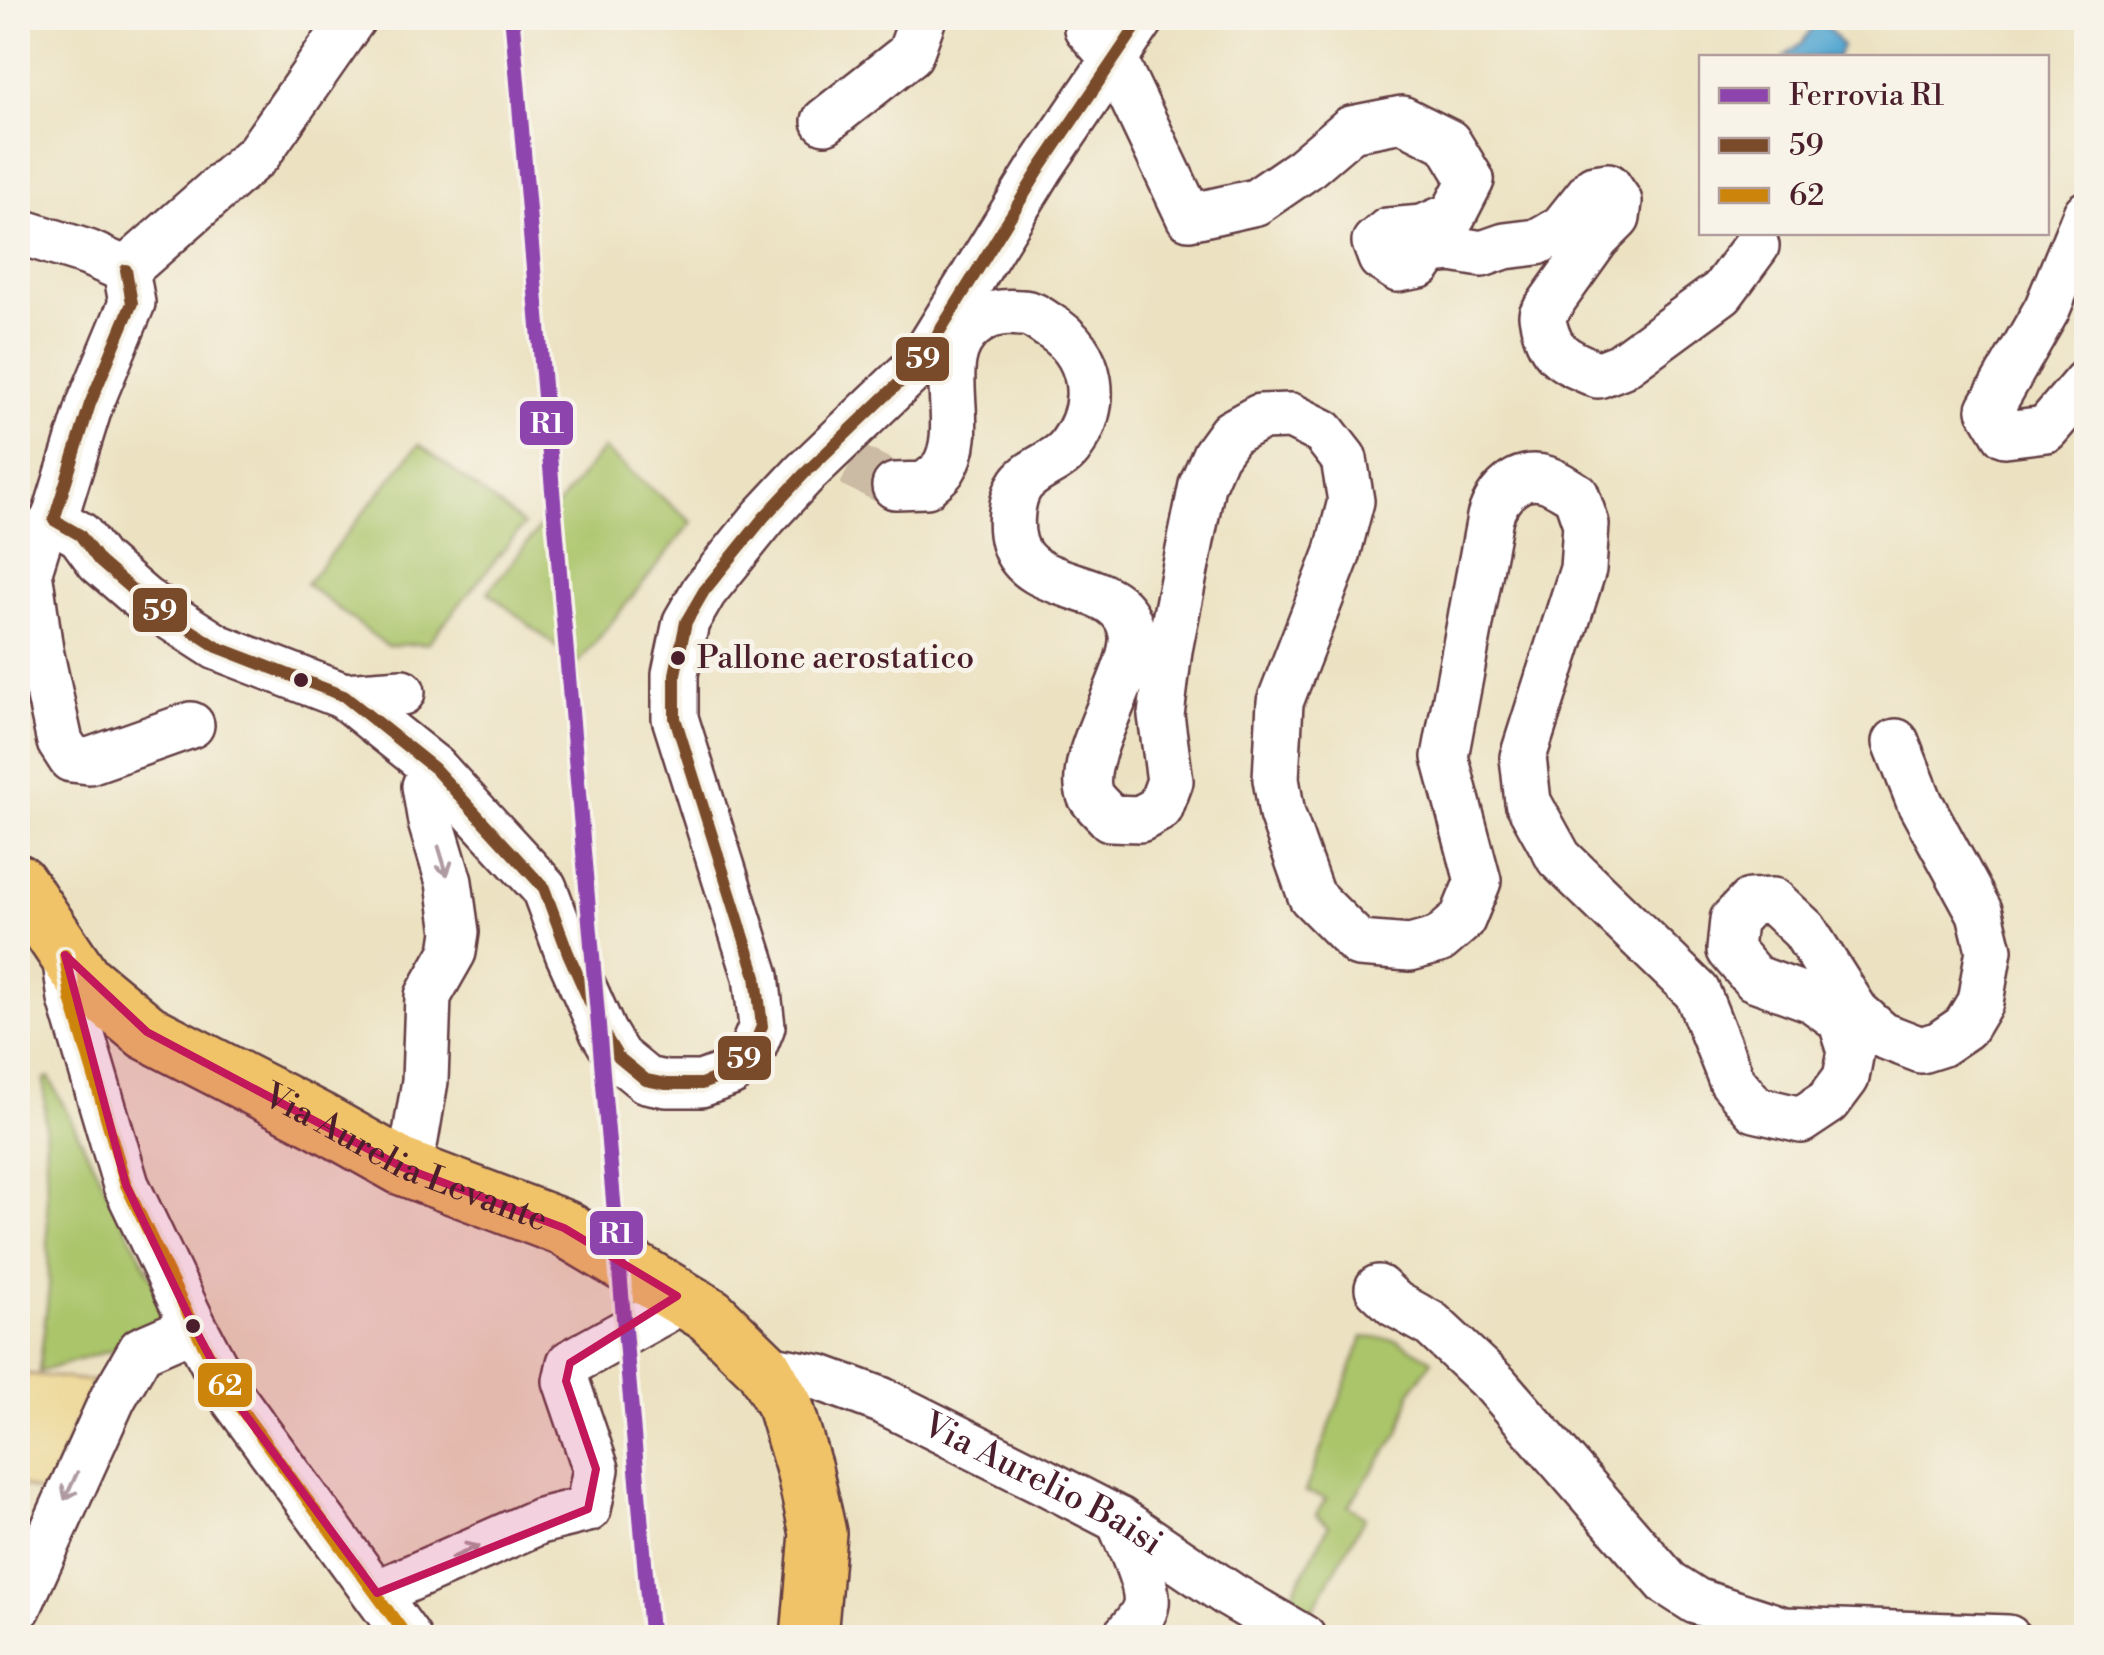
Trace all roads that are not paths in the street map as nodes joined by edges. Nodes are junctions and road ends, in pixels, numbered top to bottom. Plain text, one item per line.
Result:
1 (352, 18) edge
2 (923, 18) edge
3 (1088, 18) edge
4 (1142, 18) edge
5 (1114, 59) junction
6 (825, 121) dead end
7 (2086, 214) edge
8 (18, 231) edge
9 (1756, 246) dead end
10 (126, 270) junction
11 (2086, 382) edge
12 (895, 486) tunnel mouth
13 (54, 520) junction
14 (402, 692) dead end
15 (344, 696) junction
16 (191, 725) dead end
17 (1896, 742) dead end
18 (434, 768) junction
19 (18, 882) edge
20 (65, 955) junction
21 (402, 1167) junction
22 (1378, 1288) dead end
23 (677, 1296) junction
24 (194, 1326) junction
25 (764, 1366) junction
26 (1119, 1520) junction
27 (376, 1593) junction
28 (18, 1608) edge
29 (408, 1638) edge
30 (809, 1638) edge
31 (1124, 1638) edge
32 (1302, 1638) edge
33 (2008, 1638) edge

1 - 10 street
2 - 6 street
3 - 5 street
4 - 5 street
5 - 9 street
5 - 18 street
7 - 11 street
8 - 10 street
10 - 13 street
12 - 17 street
13 - 15 street
13 - 16 street
14 - 15 street
15 - 18 street
18 -> 21 street
19 - 20 main road, Via Aurelia Levante
20 - 21 main road, Via Aurelia Levante
20 - 24 street
21 - 23 main road, Via Aurelia Levante
22 - 33 street
23 - 25 main road, Via Aurelia Levante
27 -> 23 street
24 - 27 street
24 -> 28 street
25 - 26 street, Via Aurelio Baisi
25 - 30 main road, Via Aurelia Levante
26 - 31 street
26 - 32 street, Via Aurelio Baisi
27 - 29 street

